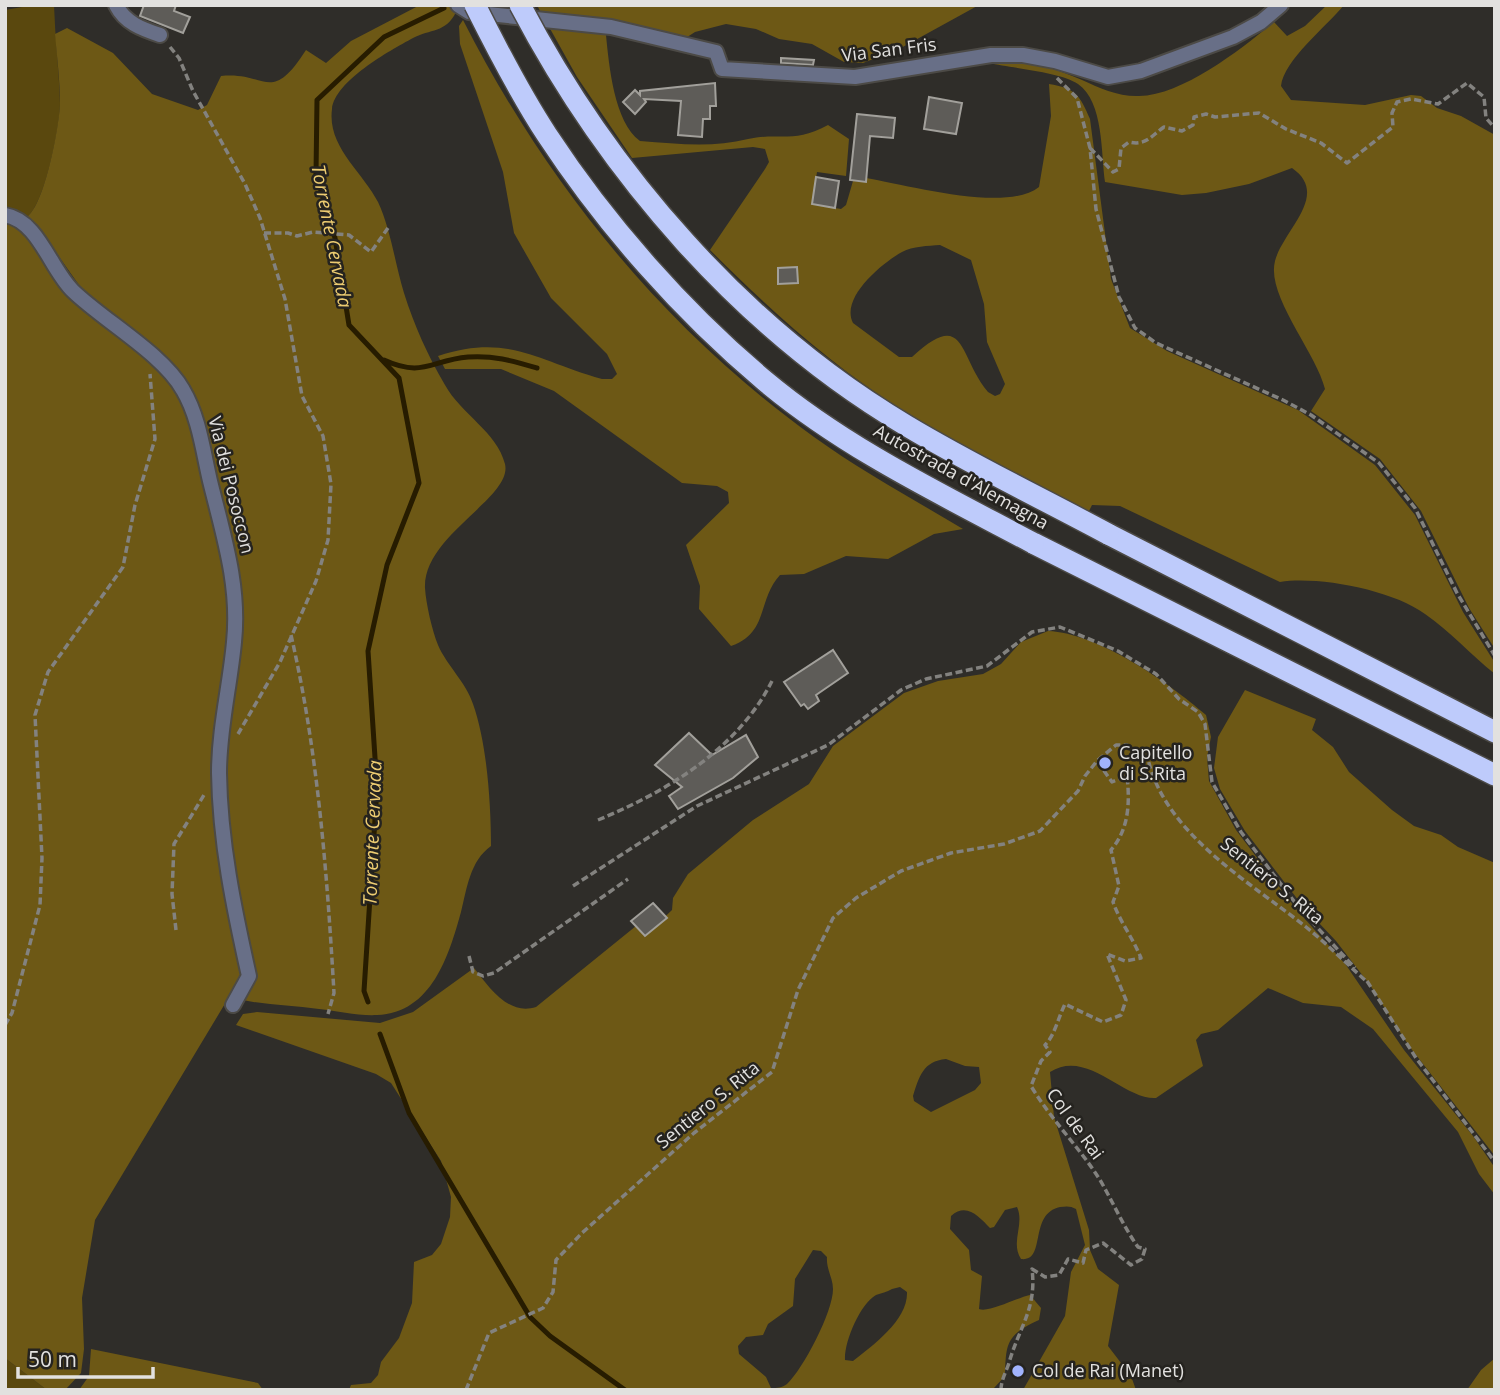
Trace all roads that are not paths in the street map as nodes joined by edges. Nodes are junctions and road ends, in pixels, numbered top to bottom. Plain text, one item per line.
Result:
1 (116, 5) edge
2 (458, 5) edge
3 (475, 5) edge
4 (520, 5) edge
5 (1281, 5) edge
6 (160, 34) road end
7 (5, 215) edge
8 (1495, 732) edge
9 (1495, 775) edge
10 (233, 1005) dead end

1 - 6 street
2 - 5 street, Via San Fris
3 - 9 highway, Autostrada d'Alemagna, bridge
4 - 8 highway, Autostrada d'Alemagna, bridge
7 - 10 street, Via dei Posoccon

